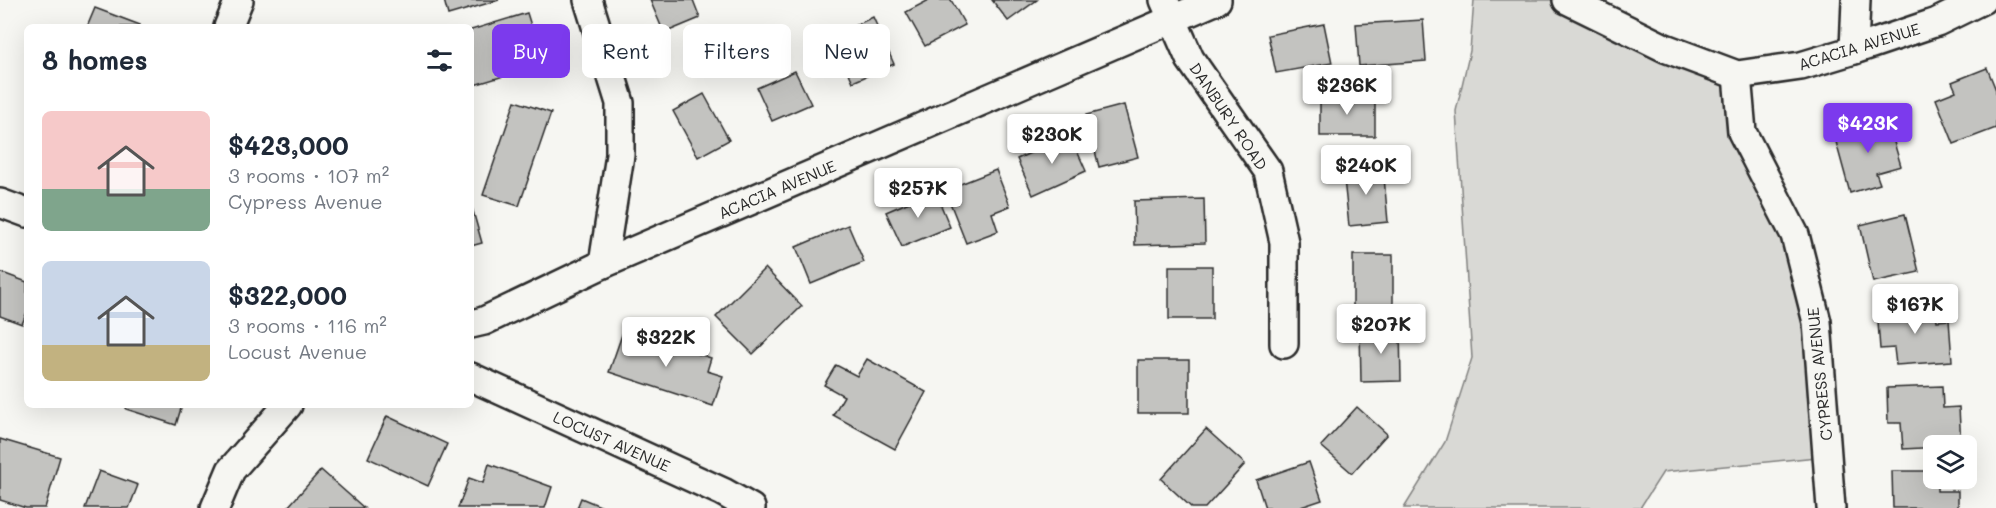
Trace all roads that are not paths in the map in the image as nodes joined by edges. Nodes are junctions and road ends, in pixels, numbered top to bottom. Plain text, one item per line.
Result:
1 (239, 0) edge
2 (588, 0) edge
3 (1217, 0) edge
4 (1567, 0) edge
5 (1856, 0) edge
6 (1982, 0) edge
7 (1168, 10) edge
8 (229, 24) edge
9 (1854, 50) junction
10 (1737, 75) junction
11 (0, 202) edge
12 (24, 212) edge
13 (603, 264) junction
14 (474, 323) edge
15 (1284, 344) dead end
16 (474, 378) edge
17 (285, 408) edge
18 (215, 508) edge
19 (751, 508) edge
20 (1830, 508) edge

1 - 8 street
2 - 13 street
3 - 7 street, ACACIA AVENUE
4 - 10 street, ACACIA AVENUE
5 - 9 street
6 - 9 street, ACACIA AVENUE
7 - 13 street, ACACIA AVENUE
7 - 15 street, DANBURY ROAD
9 - 10 street, ACACIA AVENUE
10 - 20 street, CYPRESS AVENUE
11 - 12 street
13 - 14 street, ACACIA AVENUE
16 - 19 street, LOCUST AVENUE
17 - 18 street

